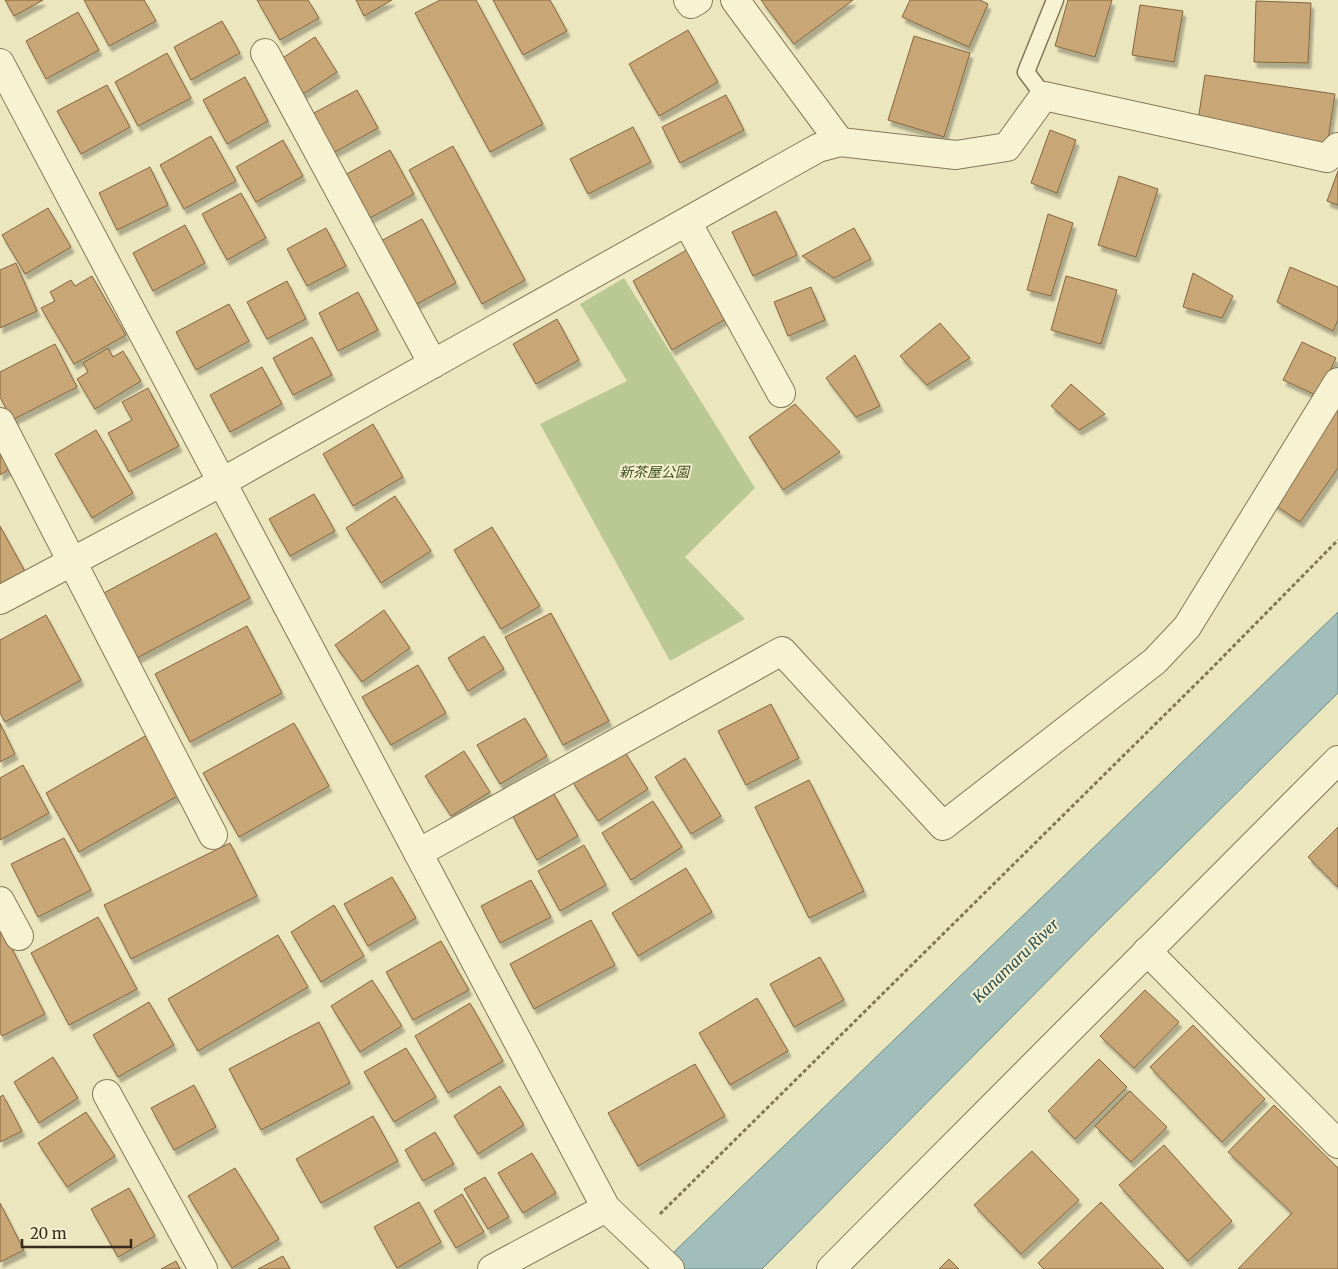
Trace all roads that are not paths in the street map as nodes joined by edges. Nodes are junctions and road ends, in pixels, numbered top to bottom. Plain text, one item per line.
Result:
1 (688, 0) edge
2 (698, 0) edge
3 (735, 0) edge
4 (1055, 0) edge
5 (265, 53) dead end
6 (0, 62) edge
7 (1044, 96) junction
8 (840, 142) junction
9 (1338, 147) edge
10 (687, 222) junction
11 (433, 364) junction
12 (1338, 382) edge
13 (780, 393) dead end
14 (0, 422) edge
15 (222, 482) junction
16 (72, 562) junction
17 (0, 600) edge
18 (1338, 760) edge
19 (213, 836) dead end
20 (418, 853) junction
21 (0, 901) edge
22 (19, 936) dead end
23 (1147, 951) junction
24 (107, 1094) dead end
25 (1338, 1144) edge
26 (606, 1208) junction
27 (203, 1269) edge
28 (492, 1269) edge
29 (670, 1269) edge
30 (831, 1269) edge

1 - 2 street
3 - 8 street
4 - 7 lane
5 - 11 street
6 - 15 street
7 - 8 street
7 - 9 street
8 - 10 street
10 - 11 street
10 - 13 street
11 - 15 street
12 - 20 street
14 - 16 street
15 - 16 street
15 - 20 street
16 - 17 street
16 - 19 street
18 - 23 street
20 - 26 street
21 - 22 street
23 - 25 street
23 - 30 street
24 - 27 street
26 - 28 street
26 - 29 street

